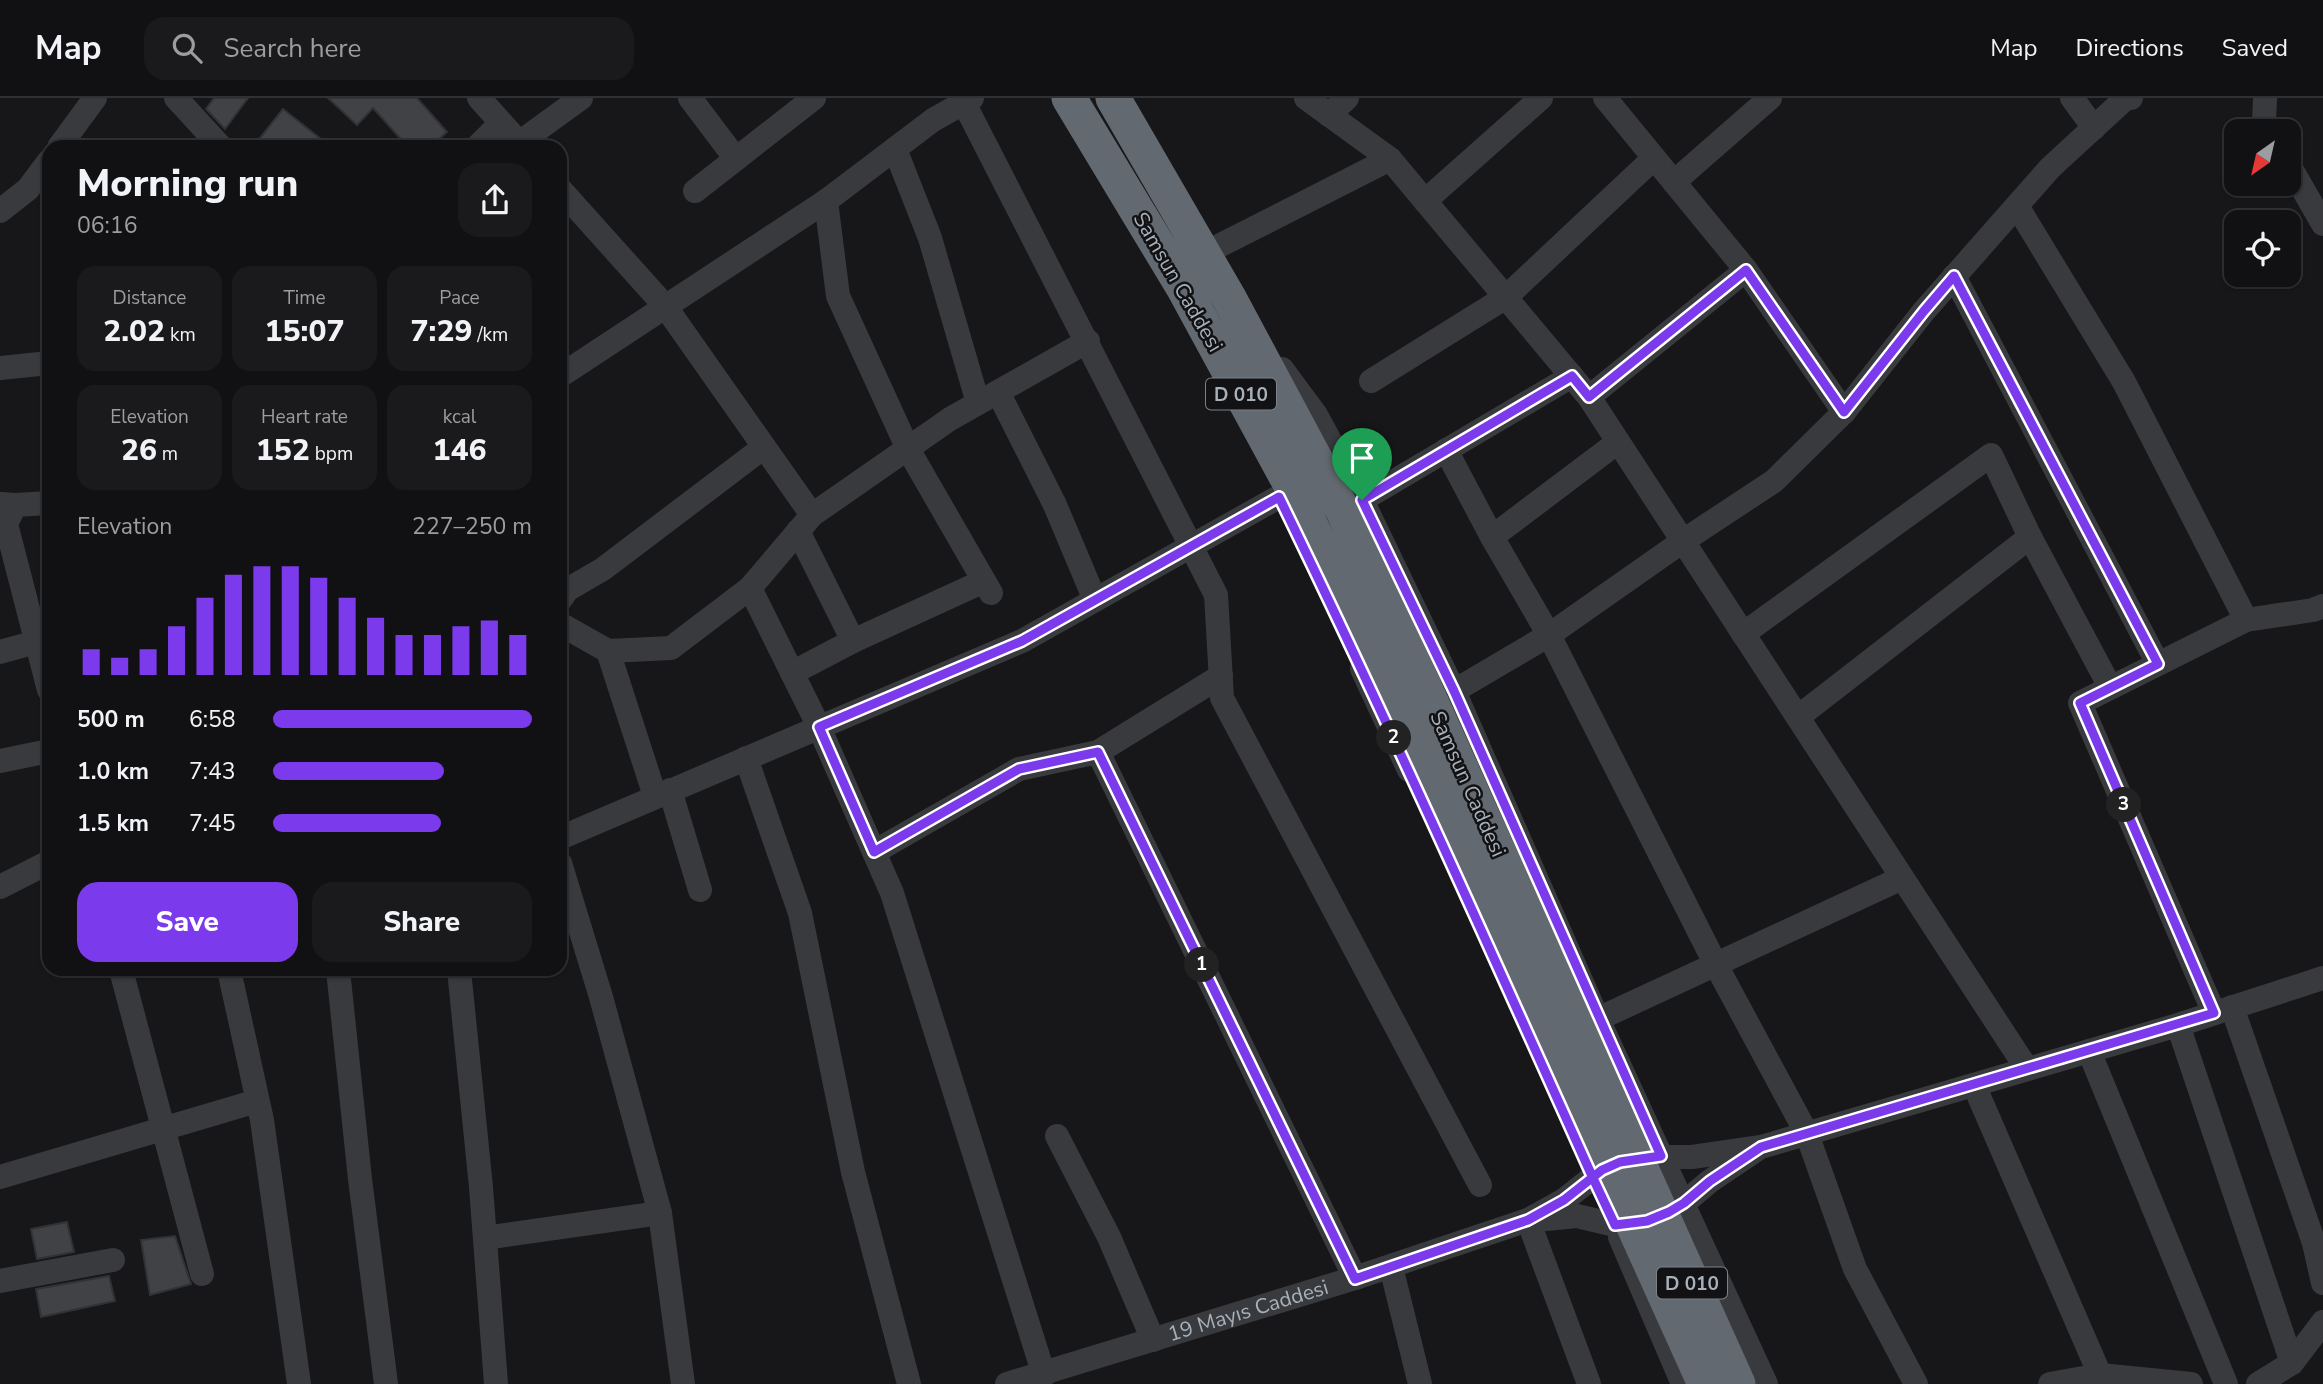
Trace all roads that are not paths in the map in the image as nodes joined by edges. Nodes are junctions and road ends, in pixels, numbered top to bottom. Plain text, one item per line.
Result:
1 (95, 98) edge
2 (176, 98) edge
3 (479, 98) edge
4 (581, 98) edge
5 (690, 98) edge
6 (1069, 98) edge
7 (1113, 98) edge
8 (1306, 98) edge
9 (1348, 98) edge
10 (1541, 98) edge
11 (1770, 98) edge
12 (2072, 98) edge
13 (2131, 98) edge
14 (2265, 98) edge
15 (805, 100) edge
16 (968, 100) edge
17 (1612, 100) edge
18 (1329, 115) junction
19 (2264, 119) edge
20 (501, 123) junction
21 (2094, 128) junction
22 (64, 140) edge
23 (215, 140) edge
24 (484, 140) edge
25 (516, 140) edge
26 (527, 140) edge
27 (895, 149) junction
28 (1654, 158) junction
29 (736, 159) junction
30 (1390, 159) junction
31 (42, 169) edge
32 (1674, 182) junction
33 (2301, 186) edge
34 (695, 191) dead end
35 (567, 197) edge
36 (826, 201) junction
37 (1425, 201) junction
38 (2017, 206) junction
39 (0, 211) edge
40 (2323, 224) edge
41 (1205, 253) junction
42 (1746, 270) junction
43 (1954, 276) junction
44 (1229, 298) junction
45 (1506, 298) junction
46 (665, 306) junction
47 (1088, 341) junction
48 (42, 364) edge
49 (0, 368) edge
50 (567, 371) edge
51 (1572, 376) junction
52 (1371, 381) dead end
53 (988, 397) junction
54 (1589, 397) junction
55 (1844, 412) junction
56 (1618, 442) junction
57 (764, 447) junction
58 (908, 449) junction
59 (1446, 450) junction
60 (1286, 493) junction
61 (1362, 500) junction
62 (42, 505) edge
63 (5, 515) edge
64 (805, 523) junction
65 (1492, 537) junction
66 (2030, 537) junction
67 (1683, 541) junction
68 (1191, 546) junction
69 (567, 587) edge
70 (750, 588) junction
71 (1096, 600) junction
72 (2323, 606) edge
73 (2246, 620) junction
74 (567, 628) edge
75 (1743, 634) junction
76 (1549, 635) junction
77 (853, 641) junction
78 (36, 642) junction
79 (608, 651) junction
80 (0, 652) edge
81 (42, 664) edge
82 (2158, 664) junction
83 (792, 673) junction
84 (1221, 676) junction
85 (2110, 687) junction
86 (1424, 692) junction
87 (1798, 717) junction
88 (819, 727) junction
89 (42, 752) edge
90 (1098, 752) junction
91 (746, 758) junction
92 (0, 761) edge
93 (662, 793) junction
94 (567, 835) edge
95 (874, 852) junction
96 (42, 866) edge
97 (1902, 878) junction
98 (567, 886) edge
99 (0, 887) edge
100 (700, 890) dead end
101 (1716, 965) junction
102 (123, 976) edge
103 (230, 976) edge
104 (339, 976) edge
105 (460, 976) edge
106 (2323, 978) edge
107 (2223, 1010) junction
108 (1598, 1019) junction
109 (2178, 1024) junction
110 (2089, 1051) junction
111 (2027, 1069) junction
112 (1974, 1085) junction
113 (257, 1101) junction
114 (163, 1127) junction
115 (1807, 1134) junction
116 (1057, 1136) dead end
117 (1761, 1147) junction
118 (1628, 1173) junction
119 (0, 1177) edge
120 (1480, 1185) dead end
121 (1684, 1203) junction
122 (660, 1213) junction
123 (1528, 1220) junction
124 (1615, 1225) junction
125 (485, 1238) junction
126 (113, 1260) dead end
127 (1391, 1267) junction
128 (202, 1274) dead end
129 (1355, 1279) junction
130 (0, 1281) edge
131 (2323, 1283) edge
132 (2323, 1322) edge
133 (1153, 1340) junction
134 (2292, 1363) junction
135 (1090, 1373) edge
136 (1044, 1375) junction
137 (2100, 1375) junction
138 (299, 1384) edge
139 (386, 1384) edge
140 (496, 1384) edge
141 (683, 1384) edge
142 (909, 1384) edge
143 (1007, 1384) edge
144 (1420, 1384) edge
145 (1589, 1384) edge
146 (1683, 1384) edge
147 (1705, 1384) edge
148 (1738, 1384) edge
149 (1766, 1384) edge
150 (1916, 1384) edge
151 (2050, 1384) edge
152 (2191, 1384) edge
153 (2226, 1384) edge
154 (2258, 1384) edge

1 - 22 street
2 - 23 street
3 - 20 street
4 - 26 street
5 - 29 street
6 - 60 highway, Samsun Caddesi / D 010
7 - 41 highway, Samsun Caddesi / D 010
8 - 18 street
9 - 18 street
10 - 37 street
11 - 32 street
12 - 21 street
13 - 21 street
14 - 19 street
15 - 29 street
16 - 27 street
16 - 47 street
17 - 28 street
18 - 30 street
20 - 24 street
20 - 25 street
21 - 38 street
27 - 36 street
27 - 53 street
28 - 32 street
28 - 45 street
29 - 34 street
30 - 37 street
30 - 41 street
31 - 39 street
32 - 42 street
33 - 40 street
35 - 46 street
36 - 46 street
36 - 58 street
37 - 45 street
38 - 43 street
38 - 73 street
41 - 44 highway, Samsun Caddesi / D 010
42 - 54 street
42 - 55 street
43 - 55 street
43 - 82 street
44 - 61 street
44 - 86 highway, Samsun Caddesi / D 010
45 - 51 street
45 - 52 street
46 - 50 street
46 - 57 street
47 - 53 street
47 - 68 street
48 - 49 street
51 - 54 street
51 - 59 street
53 - 58 street
53 - 71 street
54 - 56 street
55 - 67 street
56 - 65 street
56 - 67 street
57 - 64 street
57 - 69 street
58 - 64 street
58 - 77 street
59 - 61 street
59 - 65 street
60 - 68 street
60 - 86 highway, Samsun Caddesi / D 010
60 - 118 street
61 - 86 street
62 - 63 street
63 - 78 street
64 - 70 street
64 - 77 street
65 - 76 street
66 - 75 street
66 - 85 street
66 - 87 street
67 - 75 street
67 - 76 street
68 - 71 street
68 - 84 street
70 - 79 street
70 - 83 street
71 - 88 street
72 - 73 street
73 - 82 street
74 - 79 street
75 - 87 street
76 - 86 street
76 - 101 street
77 - 83 street
78 - 80 street
78 - 81 street
79 - 93 street
82 - 85 street
83 - 88 street
84 - 90 street
84 - 120 street
85 - 107 street
86 - 108 street
86 - 118 highway, Samsun Caddesi / D 010, bridge
87 - 97 street
88 - 91 street
88 - 95 street
89 - 92 street
90 - 95 street
90 - 129 street
91 - 93 street
91 - 142 street
93 - 94 street
93 - 100 street
95 - 136 street
96 - 99 street
97 - 101 street
97 - 111 street
98 - 122 street
101 - 108 street
101 - 115 street
102 - 114 street
103 - 113 street
104 - 139 street
105 - 125 street
106 - 107 street
107 - 109 street
107 - 131 street
108 - 118 street
109 - 110 street
109 - 134 street
110 - 111 street
110 - 153 street
111 - 112 street
112 - 115 street
112 - 137 street
113 - 114 street
113 - 138 street
114 - 119 street
114 - 128 street
115 - 117 street
115 - 150 street
116 - 133 street
117 - 118 street
117 - 121 street, 19 Mayıs Caddesi
118 - 121 street
118 - 123 street, 19 Mayıs Caddesi
118 - 124 street
118 - 147 highway, D 010, bridge
118 - 148 highway, D 010, bridge
121 - 124 street, 19 Mayıs Caddesi
121 - 149 street
122 - 125 street
122 - 141 street
123 - 124 street, 19 Mayıs Caddesi
123 - 127 street, 19 Mayıs Caddesi
123 - 145 street
124 - 146 street
125 - 140 street
126 - 130 street
127 - 129 street, 19 Mayıs Caddesi
127 - 144 street
129 - 133 street, 19 Mayıs Caddesi
132 - 134 street
133 - 135 street, 19 Mayıs Caddesi
134 - 154 street
135 - 136 street, 19 Mayıs Caddesi
136 - 143 street, 19 Mayıs Caddesi
137 - 151 street
137 - 152 street

